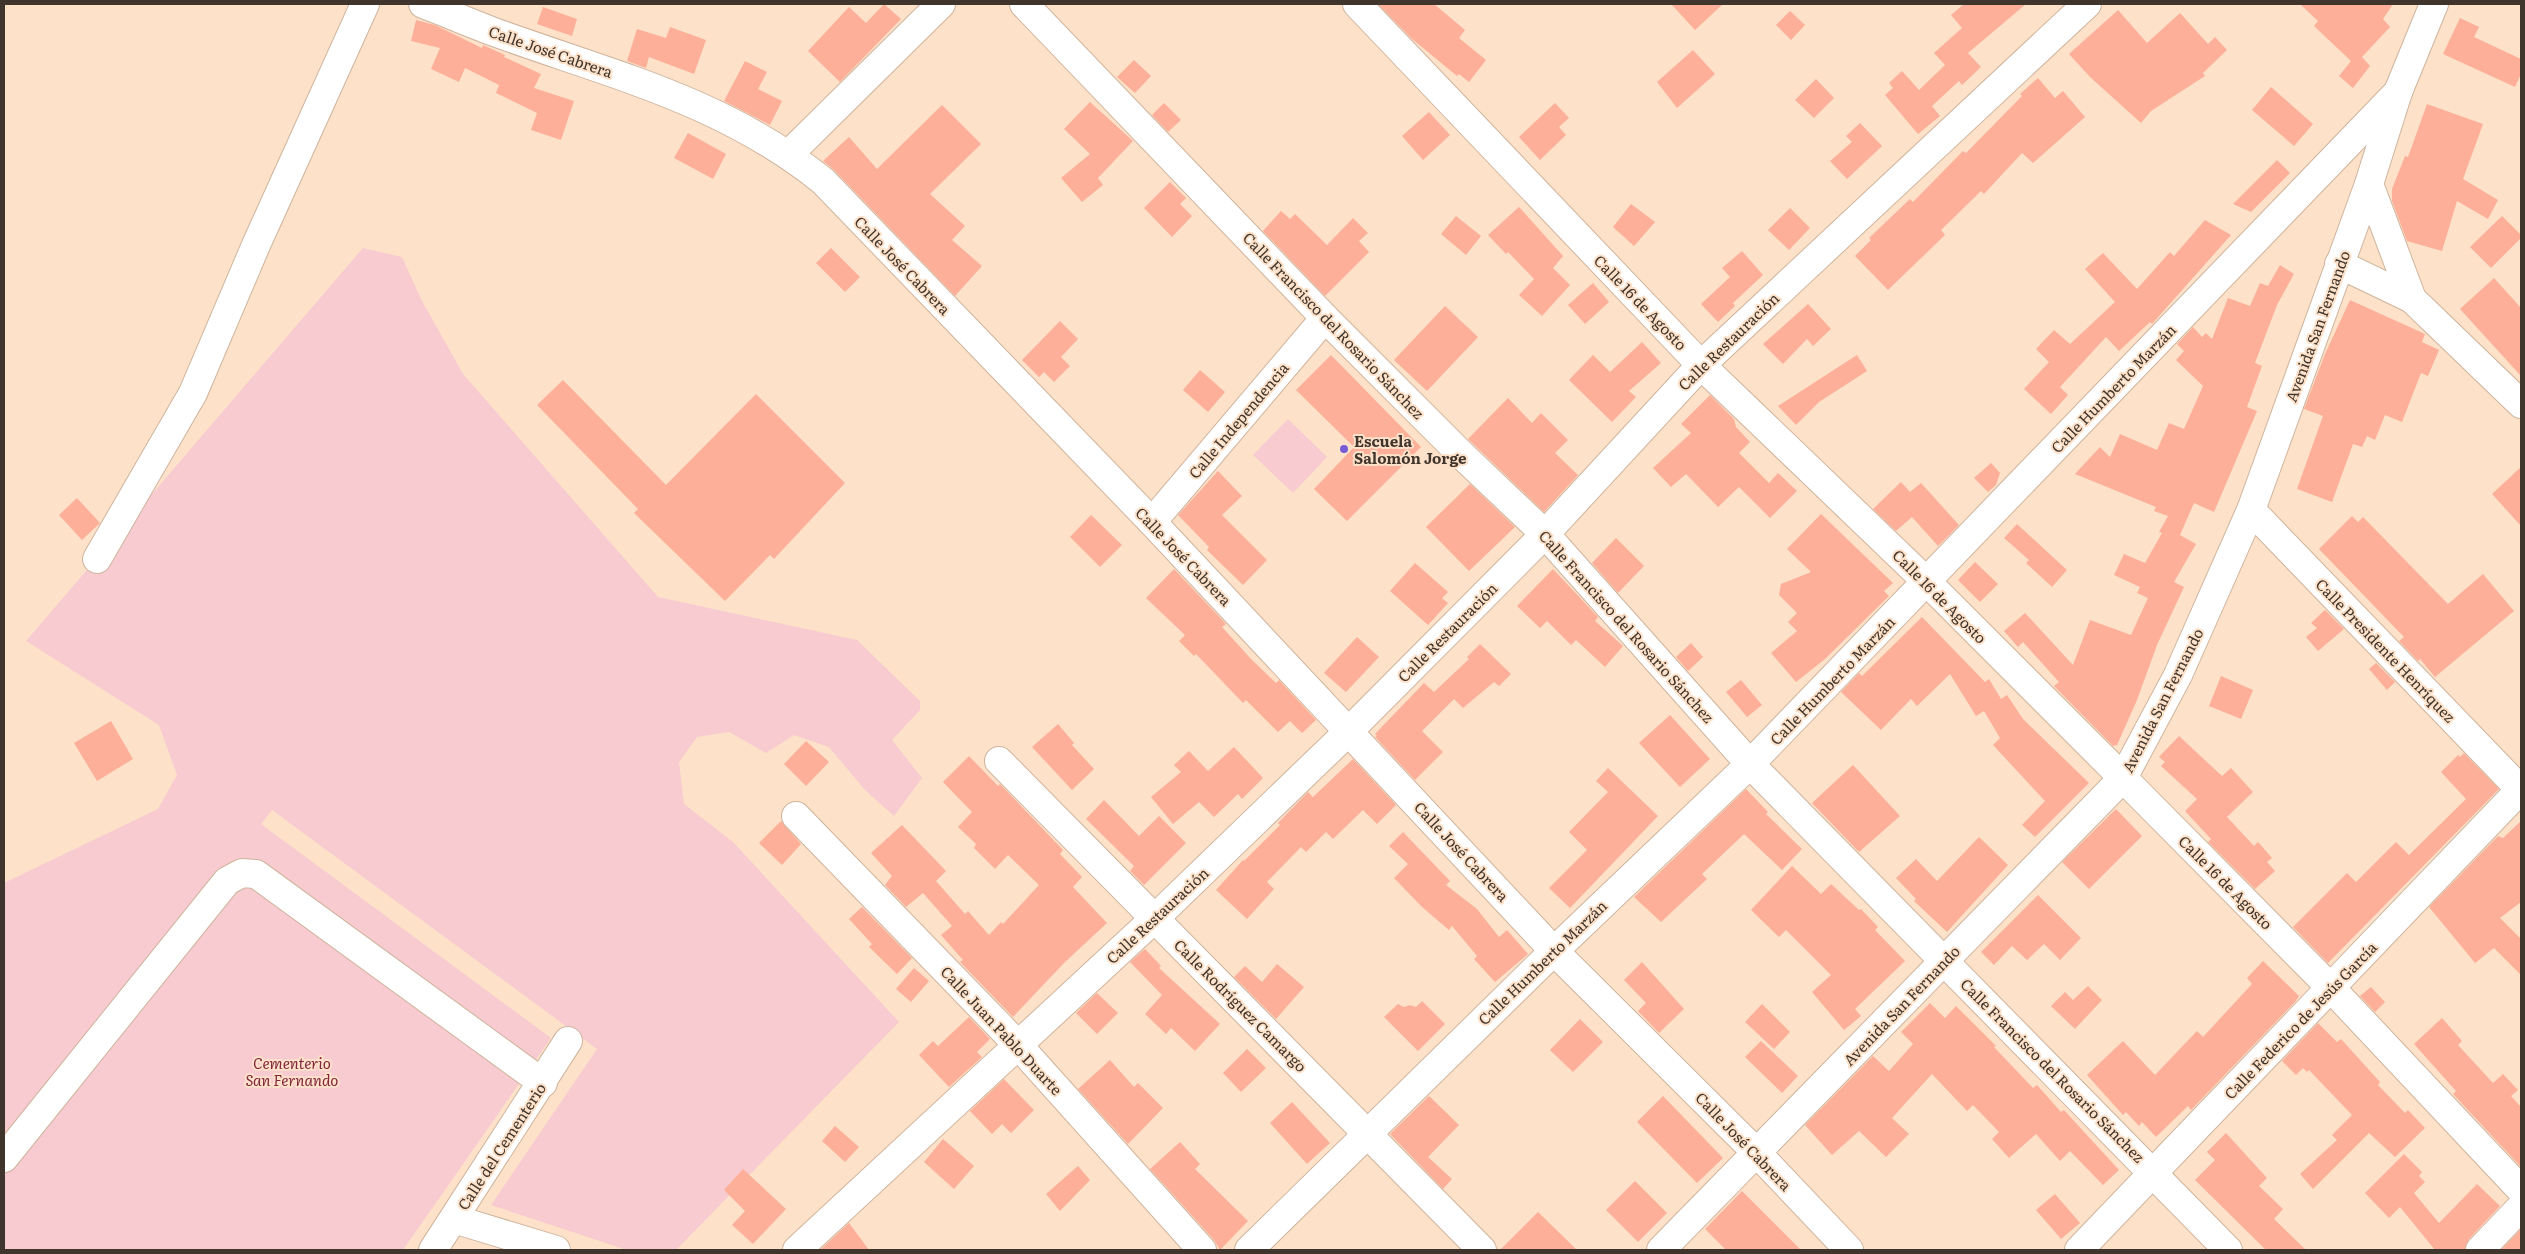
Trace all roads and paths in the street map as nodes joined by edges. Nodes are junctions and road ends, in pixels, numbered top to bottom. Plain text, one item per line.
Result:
1 (365, 4) edge
2 (423, 4) edge
3 (941, 4) edge
4 (1024, 4) edge
5 (1357, 4) edge
6 (2087, 4) edge
7 (2434, 4) edge
8 (2398, 92) junction
9 (789, 154) junction
10 (2369, 184) junction
11 (2339, 264) junction
12 (2412, 299) junction
13 (1325, 318) junction
14 (1701, 365) junction
15 (2520, 399) edge
16 (2251, 510) junction
17 (1152, 522) junction
18 (1545, 534) junction
19 (97, 559) dead end
20 (1927, 582) junction
21 (1350, 730) junction
22 (999, 761) dead end
23 (1750, 764) junction
24 (2123, 778) junction
25 (2521, 789) edge
26 (796, 816) dead end
27 (1154, 919) junction
28 (1554, 951) junction
29 (1944, 960) junction
30 (2331, 988) junction
31 (568, 1041) dead end
32 (1018, 1045) junction
33 (542, 1083) junction
34 (1367, 1132) junction
35 (1757, 1152) junction
36 (4, 1158) edge
37 (2154, 1172) junction
38 (2521, 1190) edge
39 (2521, 1207) edge
40 (454, 1219) junction
41 (433, 1250) edge
42 (556, 1250) edge
43 (797, 1250) edge
44 (1202, 1250) edge
45 (1250, 1250) edge
46 (1482, 1250) edge
47 (1661, 1250) edge
48 (1849, 1250) edge
49 (2079, 1250) edge
50 (2228, 1250) edge
51 (2480, 1250) edge

1 - 19 street
2 - 9 street, Calle José Cabrera
3 - 9 street
4 - 13 street, Calle Francisco del Rosario Sánchez
5 - 14 street, Calle 16 de Agosto
6 - 14 street, Calle Restauración
7 - 8 street, Avenida San Fernando
8 - 10 street, Avenida San Fernando
8 - 20 street, Calle Humberto Marzán
9 - 17 street, Calle José Cabrera
10 - 11 street, Avenida San Fernando
10 - 12 street
11 - 12 street
11 - 16 street, Avenida San Fernando
12 - 15 street
13 - 17 street, Calle Independencia
13 - 18 street, Calle Francisco del Rosario Sánchez
14 - 18 street, Calle Restauración
14 - 20 street, Calle 16 de Agosto
16 - 24 street, Avenida San Fernando
16 - 25 street, Calle Presidente Henríquez
17 - 21 street, Calle José Cabrera
18 - 21 street, Calle Restauración
18 - 23 street, Calle Francisco del Rosario Sánchez
20 - 23 street, Calle Humberto Marzán
20 - 24 street, Calle 16 de Agosto
21 - 27 street, Calle Restauración
21 - 28 street, Calle José Cabrera
22 - 27 street, Calle Rodríguez Camargo
23 - 28 street, Calle Humberto Marzán
23 - 29 street, Calle Francisco del Rosario Sánchez
24 - 29 street, Avenida San Fernando
24 - 30 street, Calle 16 de Agosto
25 - 30 street, Calle Federico de Jesús García
26 - 32 street, Calle Juan Pablo Duarte
27 - 32 street, Calle Restauración
27 - 34 street, Calle Rodríguez Camargo
28 - 34 street, Calle Humberto Marzán
28 - 35 street, Calle José Cabrera
29 - 35 street, Avenida San Fernando
29 - 37 street, Calle Francisco del Rosario Sánchez
30 - 37 street, Calle Federico de Jesús García
30 - 38 street, Calle 16 de Agosto
31 - 33 street, Calle del Cementerio
32 - 43 street, Calle Restauración
32 - 44 street, Calle Juan Pablo Duarte
33 - 36 street
33 - 40 street, Calle del Cementerio
34 - 45 street, Calle Humberto Marzán
34 - 46 street, Calle Rodríguez Camargo
35 - 47 street, Avenida San Fernando
35 - 48 street, Calle José Cabrera
37 - 49 street, Calle Federico de Jesús García
37 - 50 street, Calle Francisco del Rosario Sánchez
39 - 51 street
40 - 41 street, Calle del Cementerio
40 - 42 street

